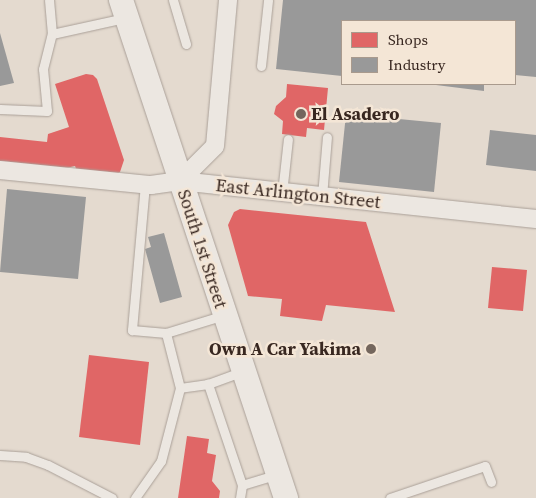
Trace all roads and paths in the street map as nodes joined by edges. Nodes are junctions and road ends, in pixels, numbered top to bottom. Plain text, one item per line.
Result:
1 (50, 0) edge
2 (173, 0) edge
3 (228, 0) edge
4 (268, 0) edge
5 (124, 9) edge
6 (52, 34) junction
7 (186, 44) dead end
8 (261, 66) dead end
9 (0, 109) edge
10 (327, 137) dead end
11 (288, 139) dead end
12 (0, 170) edge
13 (180, 181) junction
14 (145, 184) junction
15 (282, 194) junction
16 (322, 196) junction
17 (536, 219) edge
18 (224, 315) junction
19 (166, 333) junction
20 (243, 371) junction
21 (208, 384) junction
22 (180, 388) junction
23 (0, 455) edge
24 (278, 473) junction
25 (491, 482) dead end
26 (242, 486) junction
27 (112, 498) edge
28 (135, 498) edge
29 (240, 498) edge
30 (286, 498) edge
31 (390, 498) edge

1 - 6 lane
2 - 7 lane
3 - 13 street
4 - 8 lane
5 - 6 lane
5 - 13 main road, South 1st Street
6 - 9 lane
10 - 16 lane
11 - 15 lane
12 - 14 street, East Arlington Street
13 - 14 street, East Arlington Street
13 - 15 street, East Arlington Street
13 - 18 main road, South 1st Street
14 - 19 lane
15 - 16 street, East Arlington Street
16 - 17 street, East Arlington Street
18 - 19 lane
18 - 20 main road, South 1st Street
19 - 22 lane
20 - 21 lane
20 - 24 main road, South 1st Street
21 - 22 lane
21 - 26 lane
22 - 28 lane
23 - 27 lane
24 - 26 lane
24 - 30 main road, South 1st Street
25 - 31 lane
26 - 29 lane

